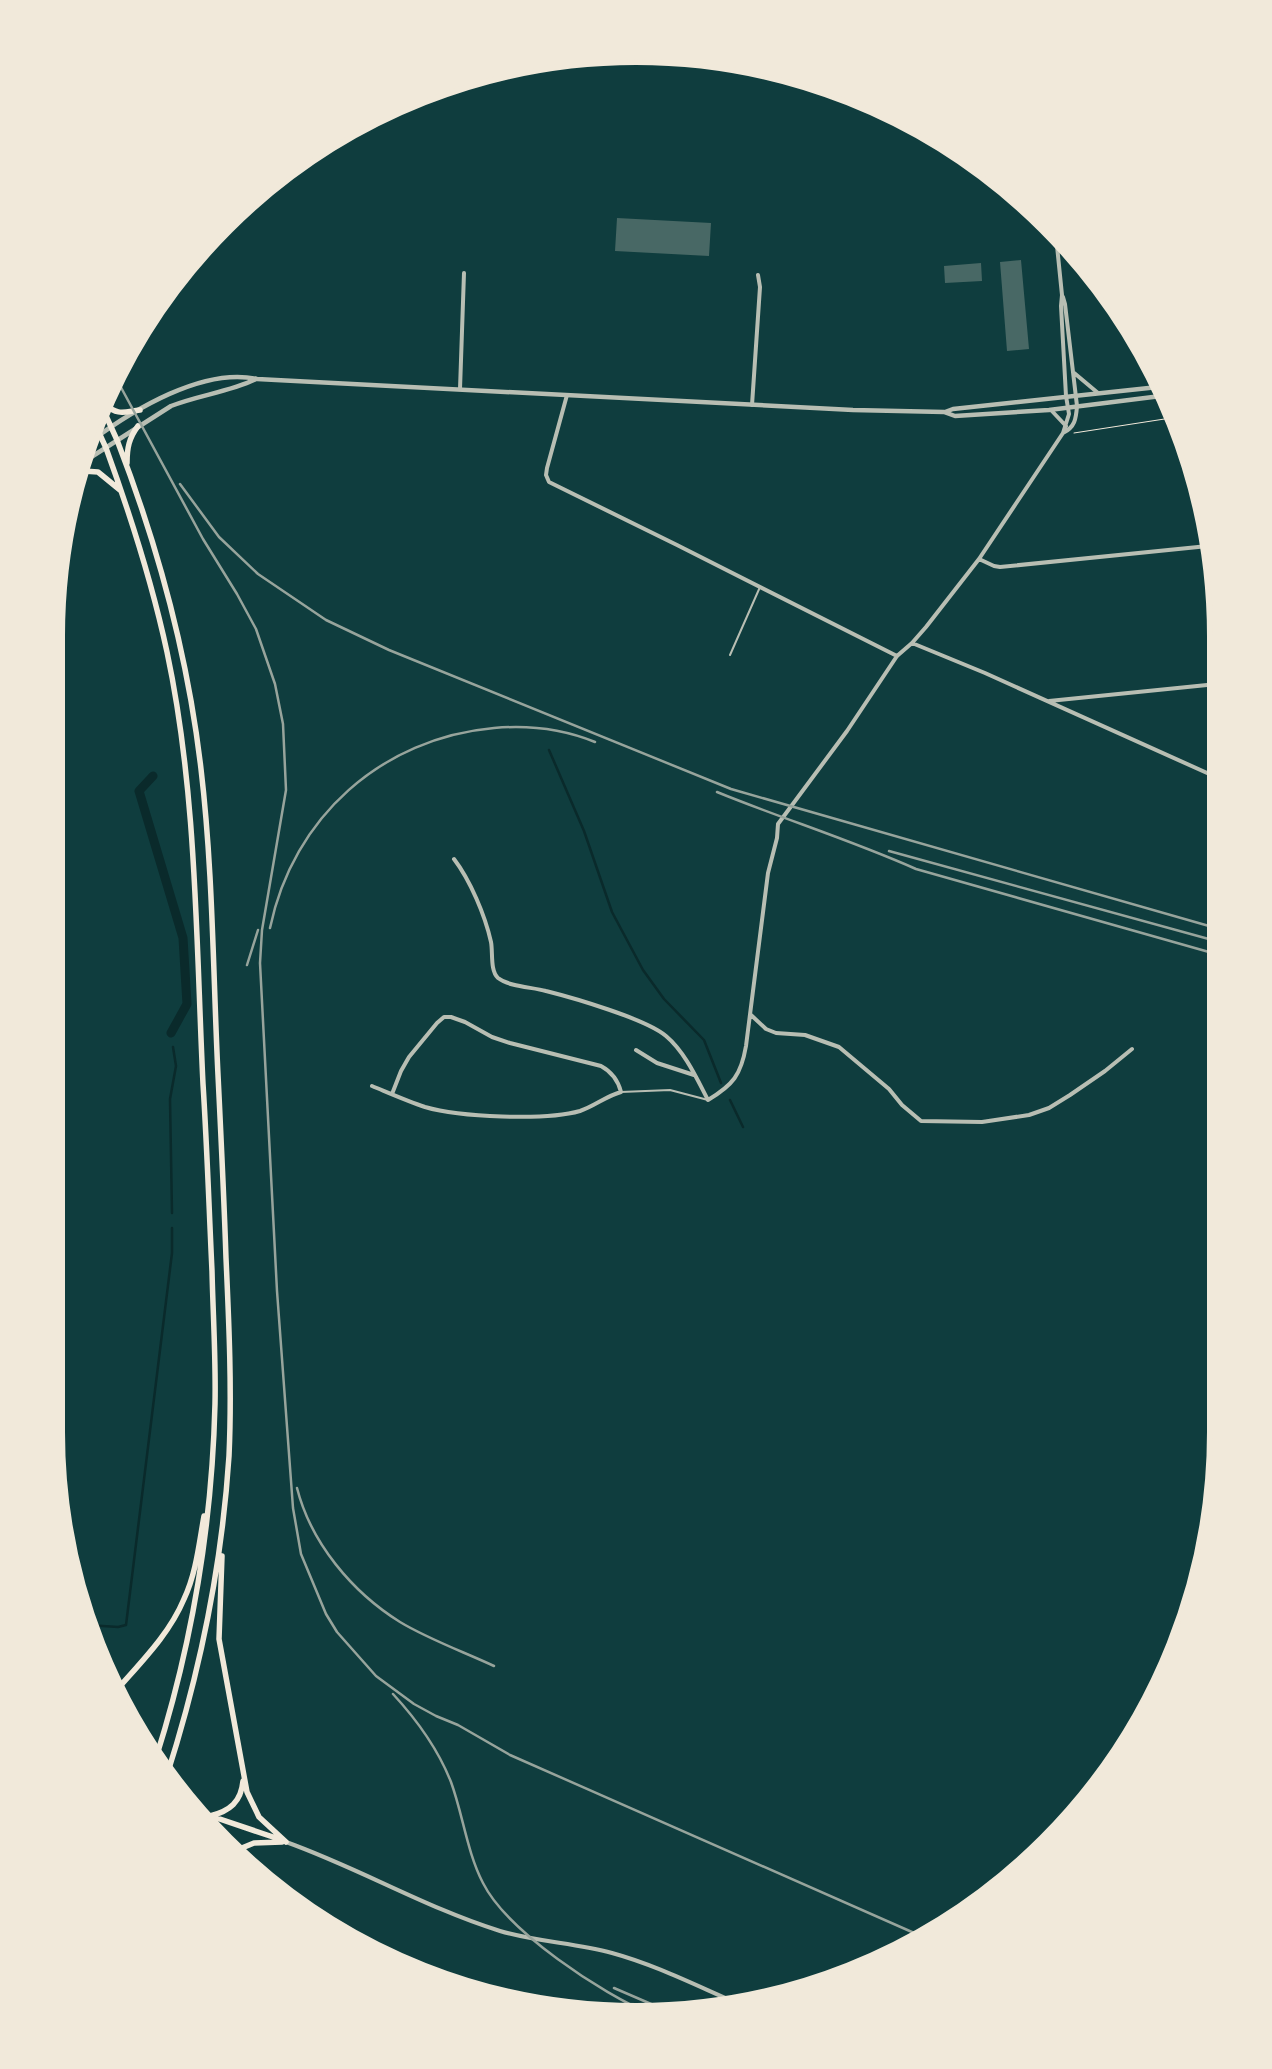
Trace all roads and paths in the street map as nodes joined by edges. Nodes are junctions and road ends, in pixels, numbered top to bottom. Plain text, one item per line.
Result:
1 (1057, 247) edge
2 (464, 273) dead end
3 (758, 275) dead end
4 (1062, 295) junction
5 (1073, 372) junction
6 (257, 379) junction
7 (1153, 388) edge
8 (460, 389) junction
9 (1098, 393) junction
10 (567, 395) junction
11 (1076, 395) junction
12 (1066, 396) junction
13 (1157, 397) edge
14 (752, 405) junction
15 (1077, 406) junction
16 (110, 408) edge
17 (1068, 408) junction
18 (140, 410) junction
19 (1051, 410) junction
20 (944, 412) junction
21 (106, 416) edge
22 (1167, 419) edge
23 (138, 426) junction
24 (1066, 426) junction
25 (111, 427) junction
26 (1064, 433) junction
27 (100, 434) joint
28 (117, 440) junction
29 (106, 448) junction
30 (91, 457) edge
31 (127, 468) junction
32 (87, 471) edge
33 (121, 492) junction
34 (1202, 547) edge
35 (979, 559) junction
36 (760, 587) junction
37 (912, 643) junction
38 (730, 655) dead end
39 (897, 656) junction
40 (1210, 685) edge
41 (1047, 701) junction
42 (1210, 774) edge
43 (454, 859) dead end
44 (751, 1014) junction
45 (1132, 1049) dead end
46 (636, 1050) dead end
47 (694, 1075) junction
48 (372, 1086) dead end
49 (621, 1092) junction
50 (392, 1094) junction
51 (708, 1100) junction
52 (210, 1488) junction
53 (223, 1519) junction
54 (121, 1685) edge
55 (158, 1751) edge
56 (169, 1766) edge
57 (244, 1776) junction
58 (210, 1816) joint
59 (286, 1842) junction
60 (241, 1849) edge
61 (727, 1999) edge

1 - 4 street
2 - 8 street
3 - 14 street
4 - 5 street
4 - 12 street
5 - 9 street
5 - 11 street
6 - 8 street
6 - 18 street
6 - 23 street
7 - 9 street
8 - 10 street
9 - 11 street
10 - 14 street
10 - 36 street
11 - 12 street
11 - 15 street
12 - 17 street
12 - 20 street
13 - 15 street
14 - 20 street
15 - 17 street
15 - 26 street
16 - 18 main road
17 - 19 street
17 - 24 street
18 - 25 street
19 - 20 street
19 - 24 street
21 - 25 main road
22 - 26 path
23 - 28 street
23 - 31 main road
24 - 26 street
25 - 27 street
25 - 28 main road
26 - 35 street
27 - 29 main road
28 - 29 street
28 - 31 main road
29 - 30 street
29 - 33 main road
31 - 53 main road
32 - 33 main road
33 - 52 main road
34 - 35 street
35 - 37 street
36 - 38 lane
36 - 39 street
37 - 39 street
37 - 41 street
39 - 44 street
40 - 41 street
41 - 42 street
43 - 47 street
44 - 45 street
44 - 51 street
46 - 47 street
47 - 51 street
48 - 50 street
49 - 50 street
49 - 50 street
49 - 51 lane
52 - 54 main road
52 - 55 main road
53 - 56 main road
53 - 57 main road
57 - 58 main road
57 - 59 main road
58 - 59 main road
59 - 60 main road
59 - 61 street

